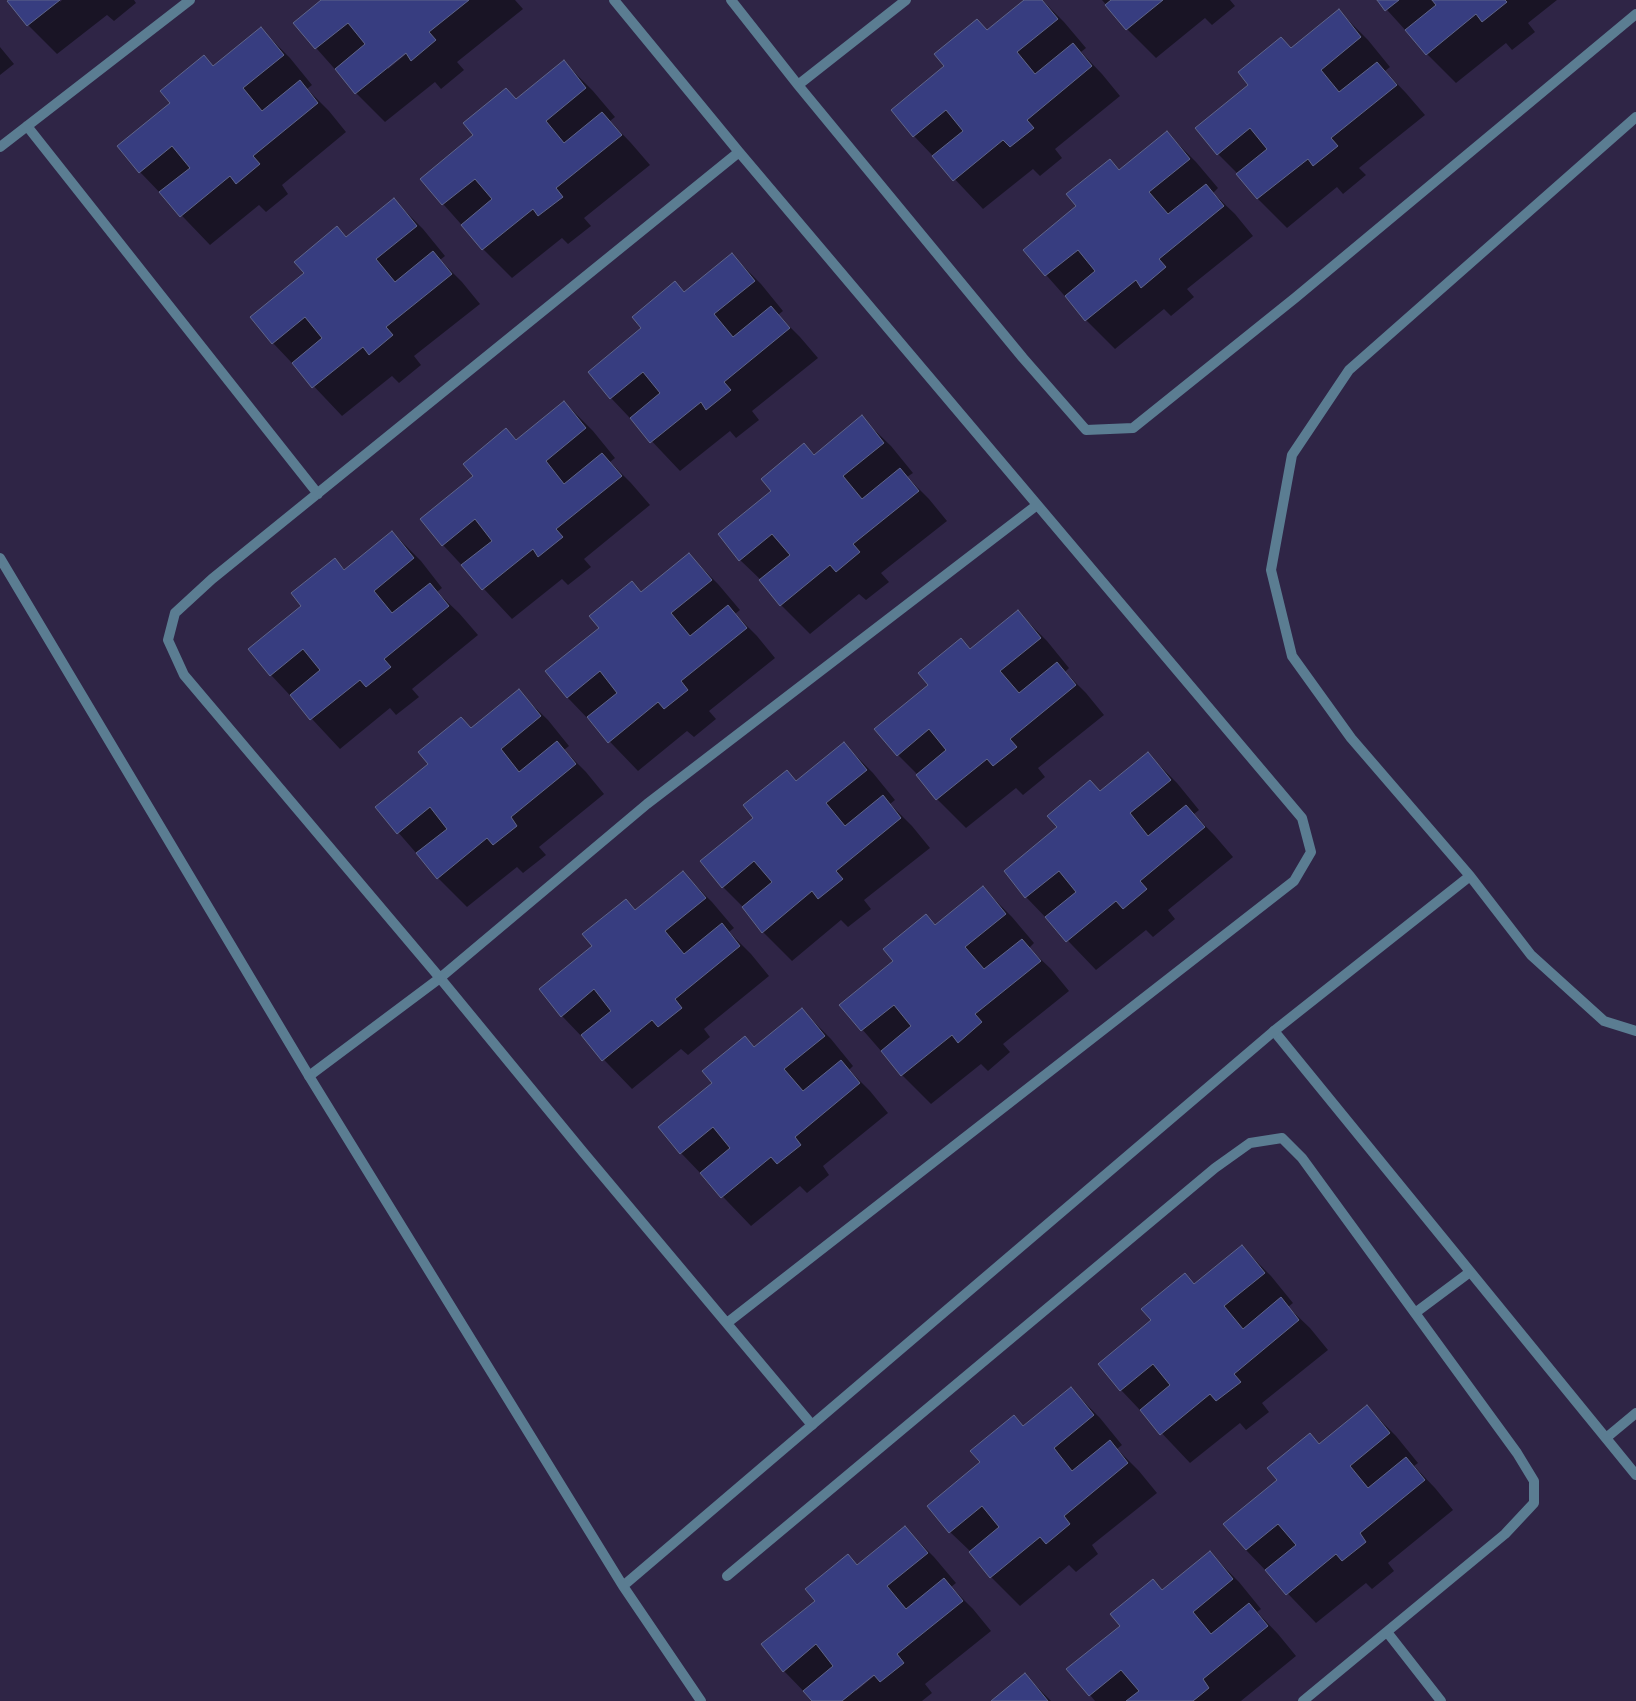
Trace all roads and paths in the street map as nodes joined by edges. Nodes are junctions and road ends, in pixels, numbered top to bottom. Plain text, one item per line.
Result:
1 (190, 0) edge
2 (614, 0) edge
3 (731, 0) edge
4 (906, 0) edge
5 (1636, 14) edge
6 (798, 85) junction
7 (1636, 117) edge
8 (27, 126) junction
9 (0, 147) edge
10 (739, 152) junction
11 (318, 494) junction
12 (1037, 504) junction
13 (0, 558) edge
14 (1470, 876) junction
15 (440, 978) junction
16 (1274, 1031) junction
17 (1636, 1031) edge
18 (309, 1076) junction
19 (1470, 1272) junction
20 (1415, 1313) junction
21 (727, 1323) junction
22 (1636, 1413) edge
23 (812, 1424) junction
24 (1606, 1438) junction
25 (1636, 1475) edge
26 (727, 1576) dead end
27 (623, 1586) junction
28 (1387, 1632) junction
29 (701, 1701) edge
30 (1303, 1701) edge
31 (1441, 1701) edge

1 - 8 street
2 - 10 street
3 - 6 street
4 - 6 street
5 - 6 street
7 - 14 street
8 - 9 street
8 - 11 street
10 - 11 street
10 - 12 street
11 - 15 street
12 - 15 street
12 - 21 street
13 - 18 street
14 - 16 street
14 - 17 street
15 - 18 street
15 - 21 street
16 - 19 street
16 - 23 street
18 - 27 street
19 - 20 street
19 - 24 street
20 - 26 street
20 - 28 street
21 - 23 street
22 - 24 street
23 - 27 street
24 - 25 street
27 - 29 street
28 - 30 street
28 - 31 street

